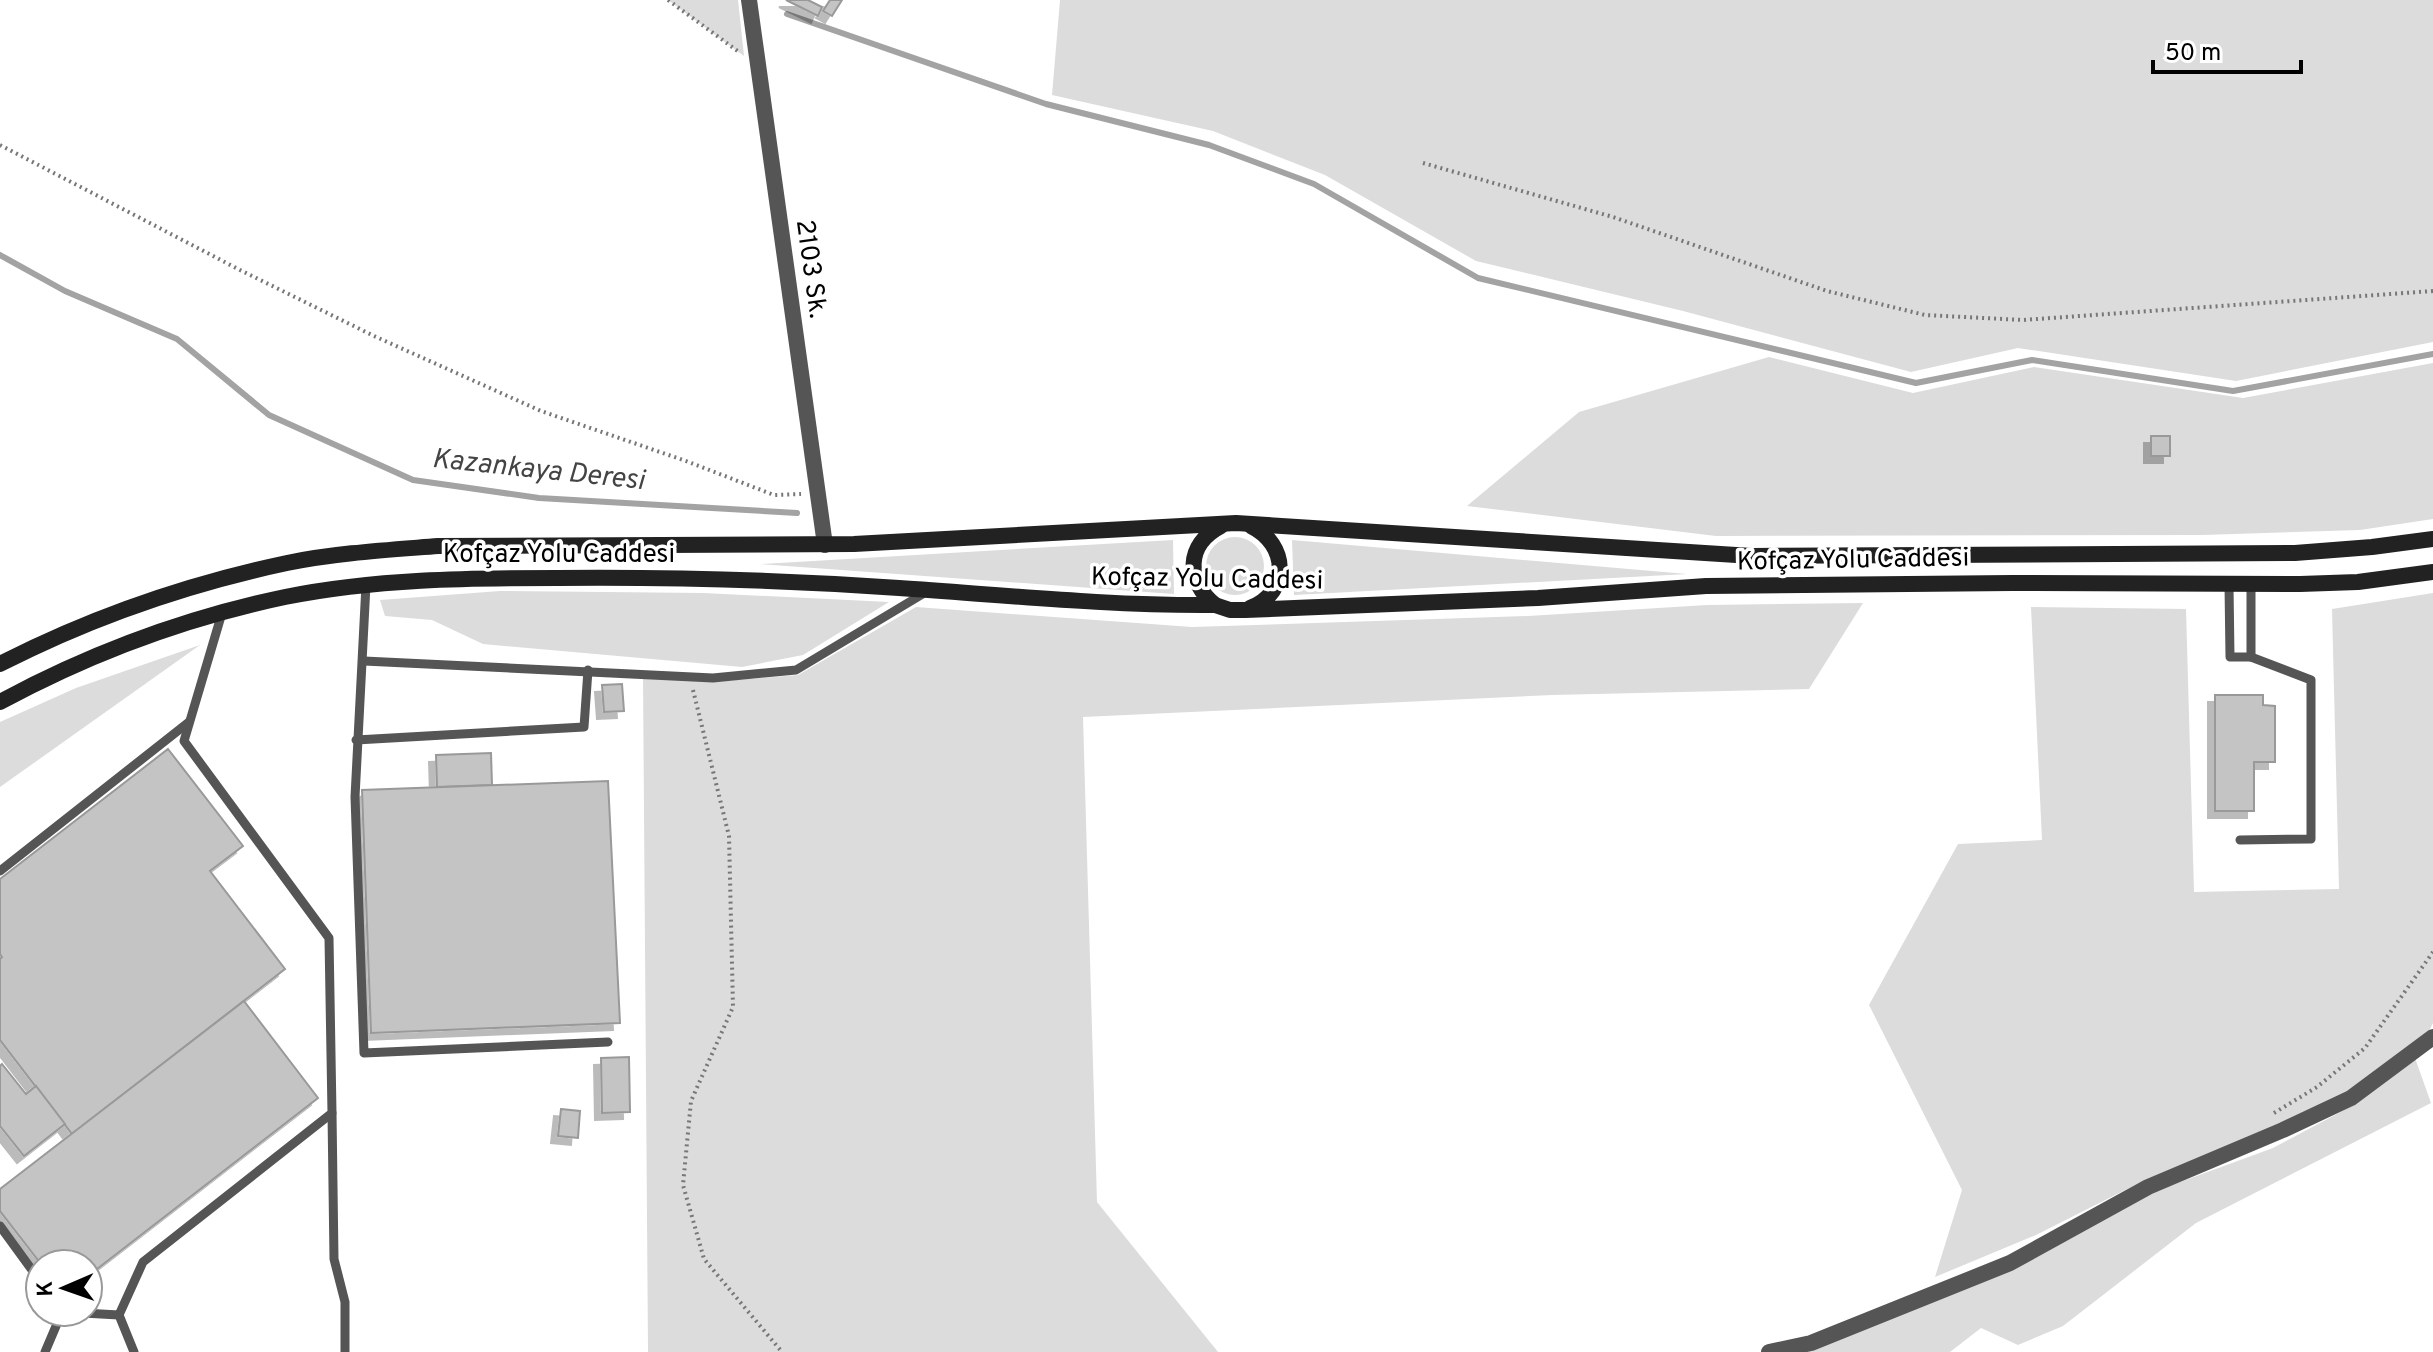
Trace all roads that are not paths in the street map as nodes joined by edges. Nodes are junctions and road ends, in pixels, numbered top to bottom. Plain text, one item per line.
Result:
1 (749, 0) edge
2 (1223, 525) junction
3 (1250, 525) junction
4 (2433, 539) edge
5 (825, 545) junction
6 (2433, 572) edge
7 (2251, 584) junction
8 (366, 585) junction
9 (2229, 585) junction
10 (930, 590) junction
11 (1215, 605) junction
12 (1245, 610) junction
13 (222, 613) junction
14 (2251, 657) junction
15 (364, 661) junction
16 (0, 664) edge
17 (588, 670) junction
18 (0, 702) edge
19 (190, 721) junction
20 (356, 740) junction
21 (2240, 840) dead end
22 (0, 871) edge
23 (2433, 1037) edge
24 (608, 1042) dead end
25 (332, 1113) junction
26 (0, 1226) edge
27 (24, 1259) edge
28 (104, 1314) edge
29 (119, 1315) junction
30 (56, 1328) edge
31 (45, 1352) edge
32 (134, 1352) edge
33 (345, 1352) edge
34 (1769, 1352) edge

1 - 5 street, 2103 Sk.
2 - 3 main road, Kofçaz Yolu Caddesi
2 - 5 main road, Kofçaz Yolu Caddesi
2 - 11 main road
3 - 4 main road, Kofçaz Yolu Caddesi
3 - 12 main road
5 - 16 main road, Kofçaz Yolu Caddesi
6 - 7 main road, Kofçaz Yolu Caddesi
7 - 9 main road, Kofçaz Yolu Caddesi
7 - 14 lane
8 - 10 main road, Kofçaz Yolu Caddesi
8 - 13 main road, Kofçaz Yolu Caddesi
8 - 15 lane
9 - 12 main road, Kofçaz Yolu Caddesi
9 - 14 lane
10 - 11 main road, Kofçaz Yolu Caddesi
10 - 17 lane
11 - 12 main road, Kofçaz Yolu Caddesi
13 - 18 main road, Kofçaz Yolu Caddesi
13 - 19 lane
14 - 21 lane
15 - 17 lane
15 - 20 lane
17 - 20 lane
19 - 22 lane
19 - 25 lane
20 - 24 lane
23 - 34 street
25 - 29 lane
25 - 33 lane
26 - 27 lane
28 - 29 lane
29 - 32 lane
30 - 31 lane

